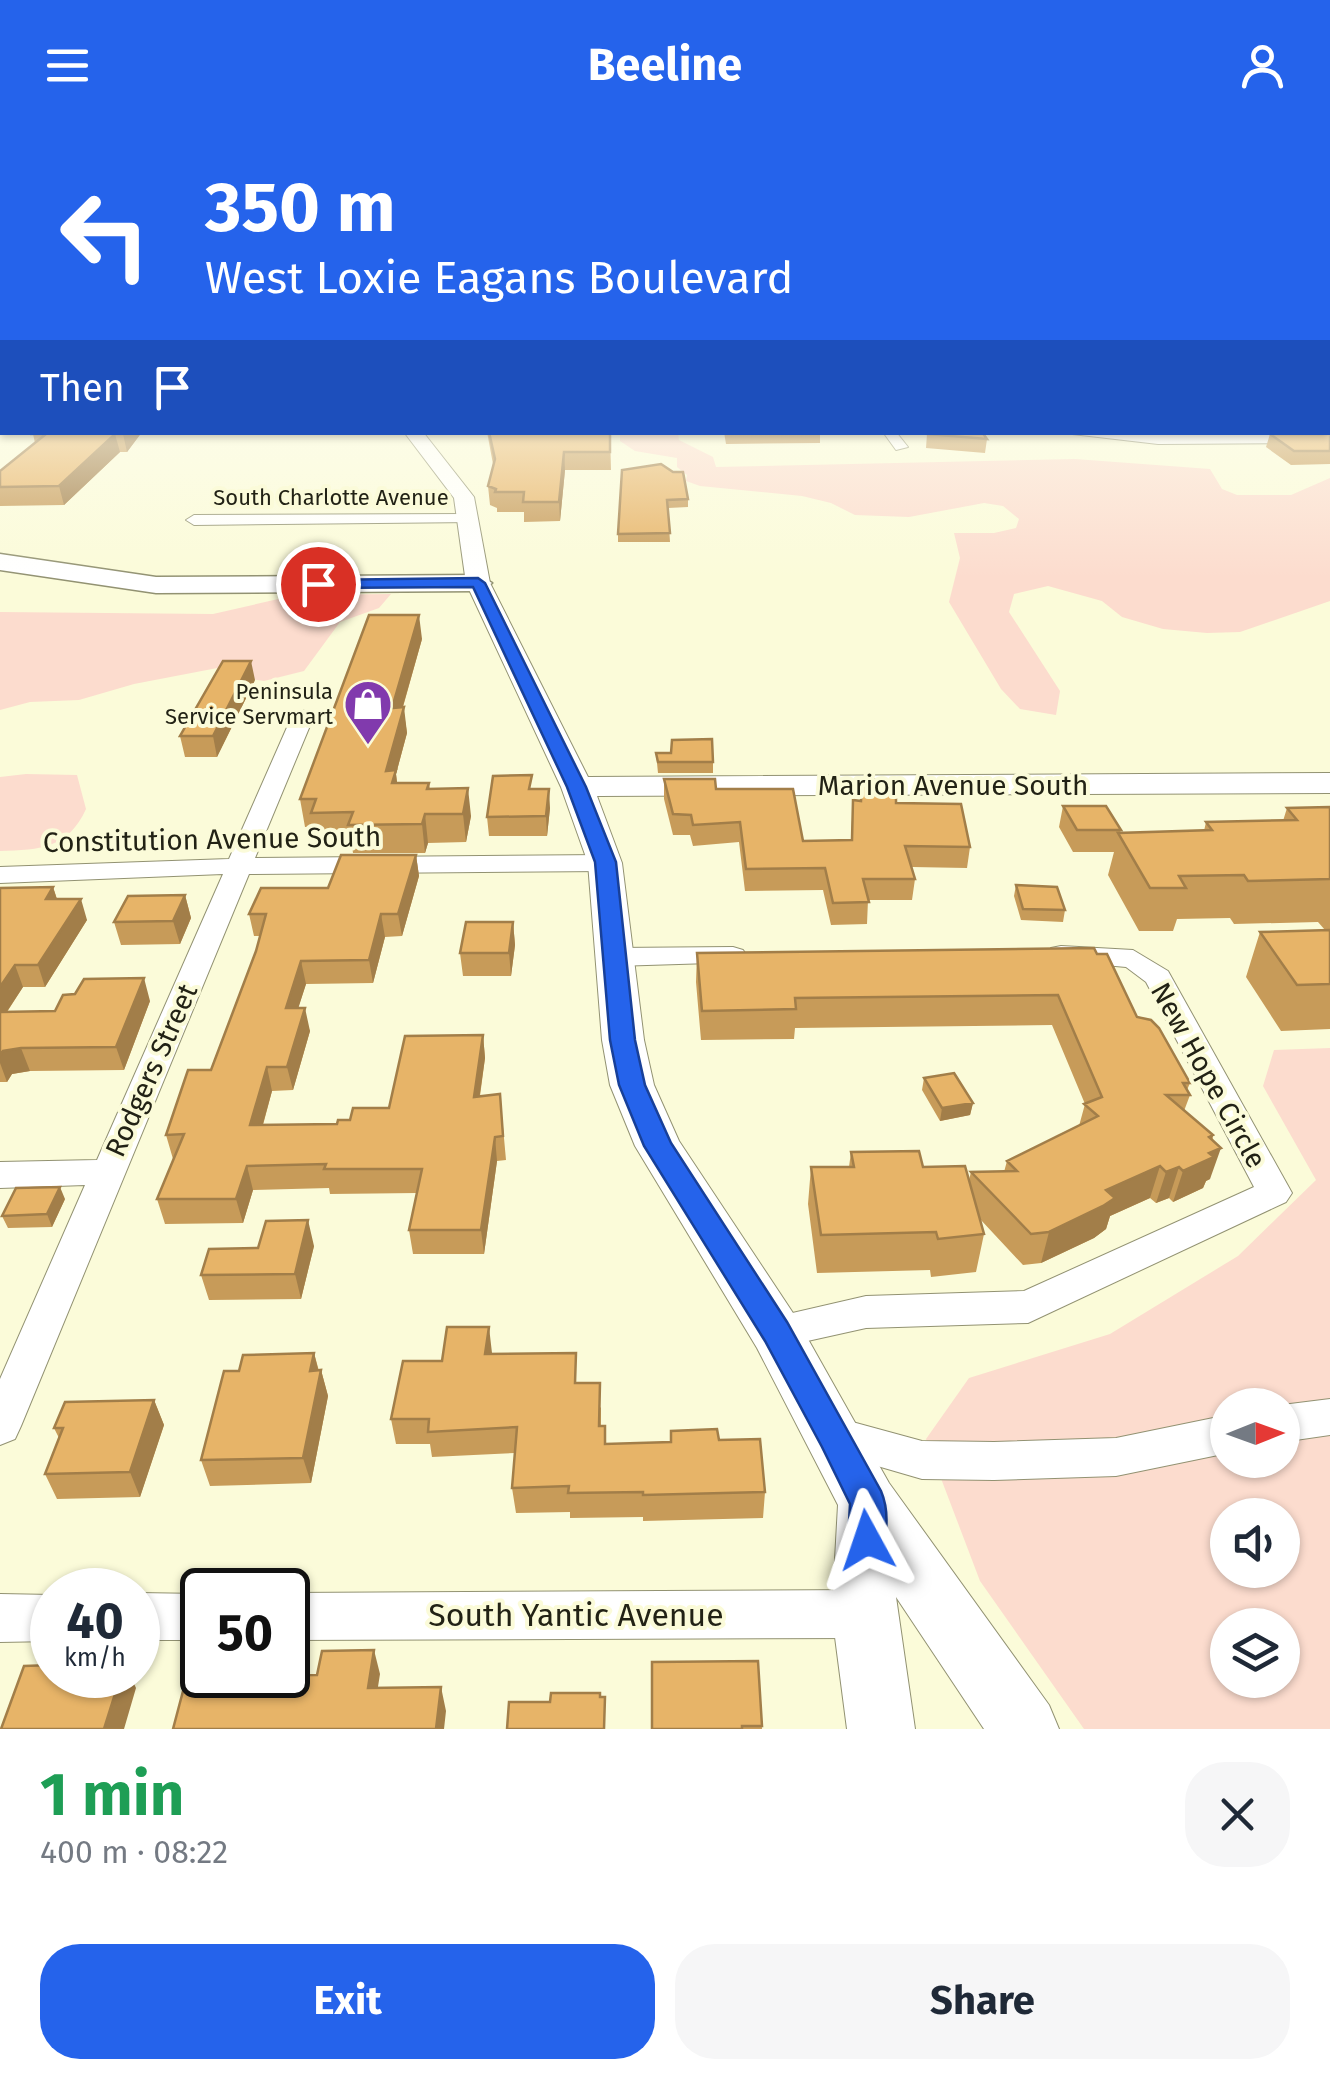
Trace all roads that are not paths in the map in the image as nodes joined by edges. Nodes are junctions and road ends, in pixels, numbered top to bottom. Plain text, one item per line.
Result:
1 (415, 435) edge
2 (891, 435) edge
3 (1097, 435) edge
4 (1330, 439) edge
5 (901, 447) dead end
6 (468, 519) junction
7 (194, 520) dead end
8 (0, 562) edge
9 (478, 583) junction
10 (303, 716) dead end
11 (1330, 783) edge
12 (577, 787) junction
13 (605, 862) junction
14 (236, 866) junction
15 (0, 874) edge
16 (1022, 954) edge
17 (770, 956) edge
18 (615, 957) junction
19 (106, 1172) junction
20 (0, 1175) edge
21 (776, 1332) junction
22 (1330, 1417) edge
23 (1300, 1421) edge
24 (0, 1426) edge
25 (834, 1436) junction
26 (1210, 1438) edge
27 (868, 1503) junction
28 (864, 1614) junction
29 (310, 1617) edge
30 (0, 1618) edge
31 (30, 1618) edge
32 (881, 1729) edge
33 (1025, 1729) edge

1 - 6 main road
2 - 5 street
3 - 4 street
6 - 7 street, South Charlotte Avenue
6 - 9 main road
8 - 9 main road
9 - 12 main road
10 - 14 street, Rodgers Street
11 - 12 main road, Marion Avenue South
12 - 13 main road
13 - 14 street, Constitution Avenue South
13 - 18 main road
14 - 15 street, Constitution Avenue South
14 - 19 street, Rodgers Street
16 - 21 street, New Hope Circle
17 - 18 street
18 - 21 main road
19 - 20 street
19 - 24 street, Rodgers Street
21 - 25 main road
22 - 23 street
25 - 26 street
25 - 27 main road
27 - 28 main road
27 - 33 main road
28 - 29 street, South Yantic Avenue
28 - 32 main road
30 - 31 street

